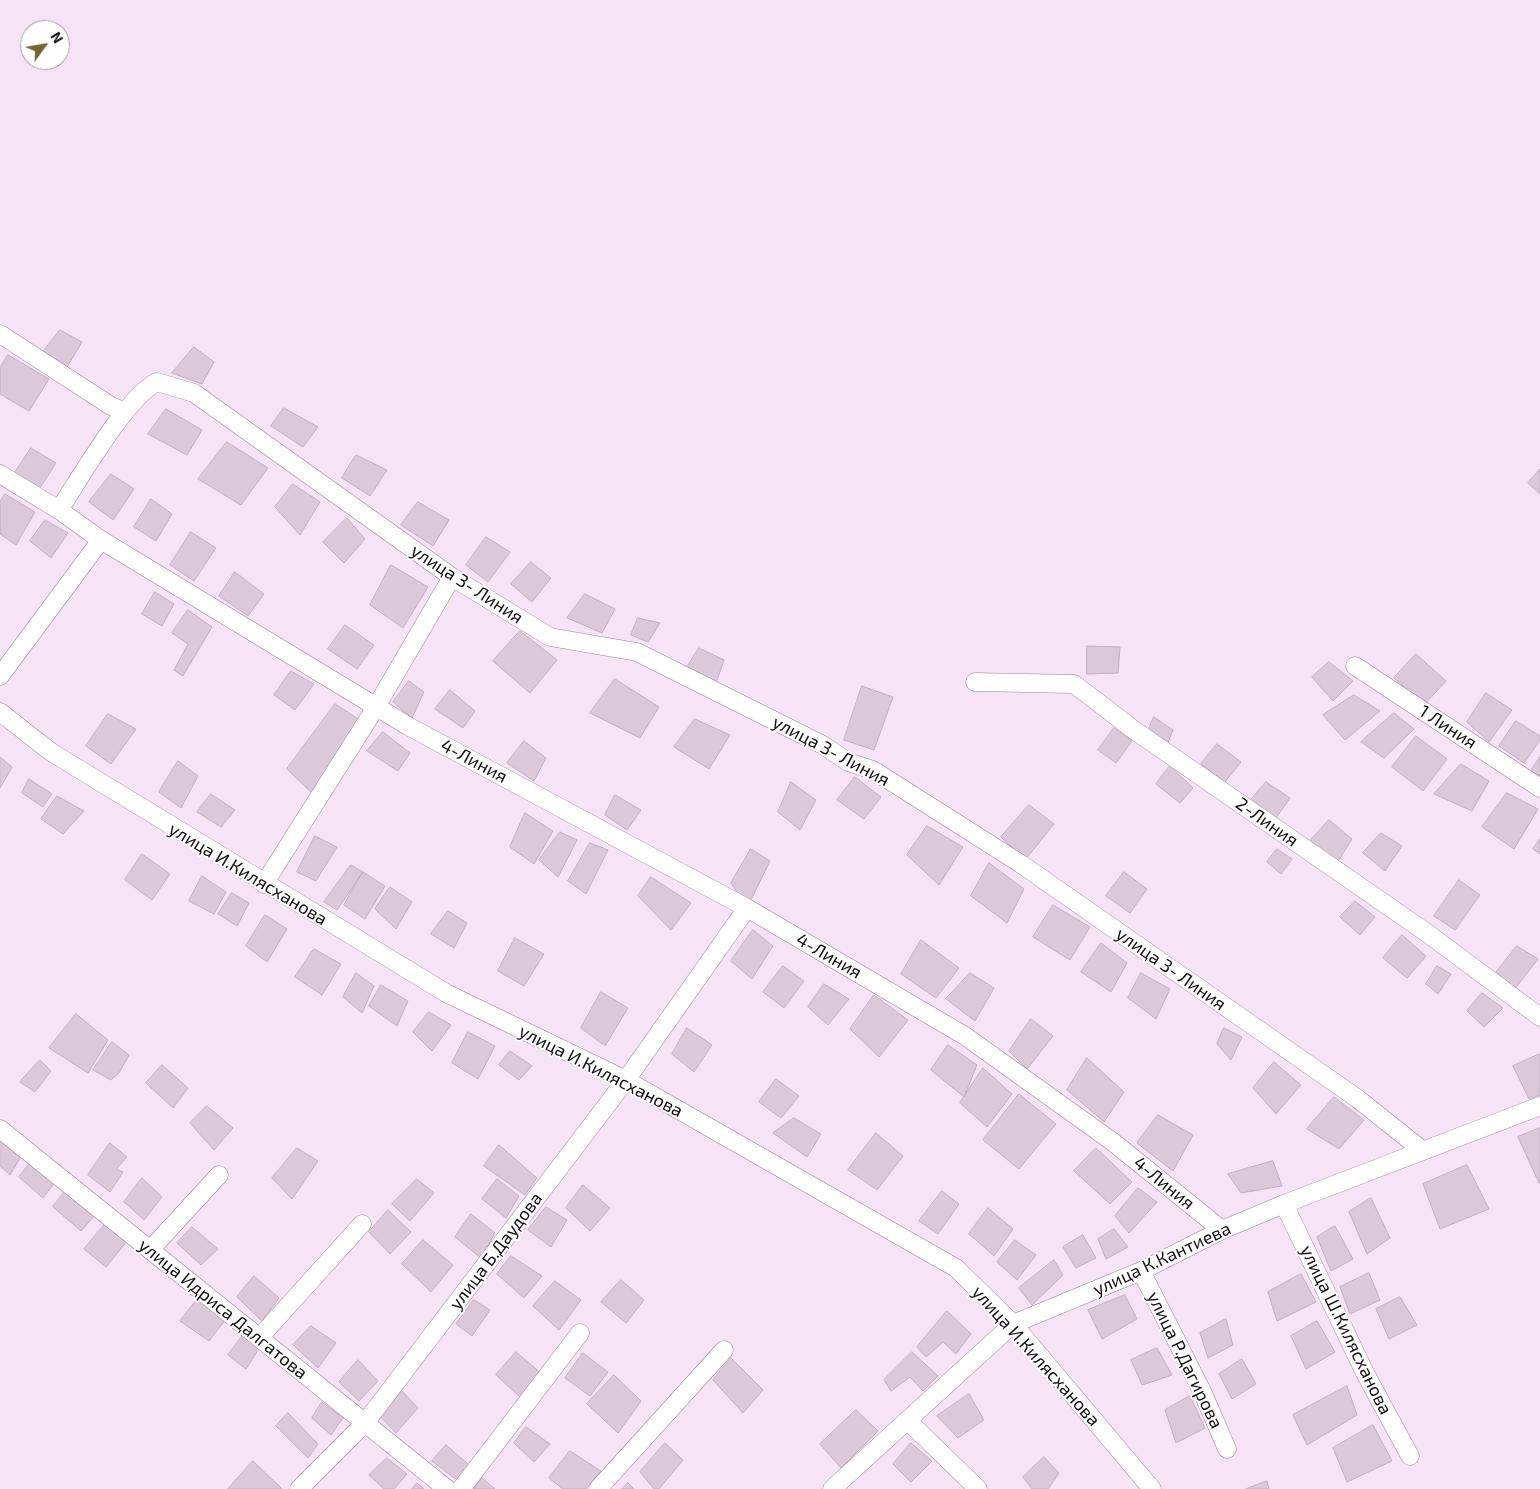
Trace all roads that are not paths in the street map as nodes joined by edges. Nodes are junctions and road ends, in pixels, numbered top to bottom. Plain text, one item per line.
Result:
1 (0, 334) edge
2 (125, 412) junction
3 (0, 474) edge
4 (59, 510) junction
5 (101, 540) junction
6 (452, 577) junction
7 (1355, 666) dead end
8 (0, 676) edge
9 (975, 682) dead end
10 (376, 707) junction
11 (0, 712) edge
12 (1540, 788) edge
13 (264, 884) junction
14 (747, 908) junction
15 (1540, 1017) edge
16 (626, 1080) junction
17 (1540, 1106) edge
18 (0, 1128) edge
19 (1422, 1150) junction
20 (219, 1175) dead end
21 (1284, 1204) junction
22 (362, 1224) dead end
23 (1222, 1230) junction
24 (150, 1250) junction
25 (1141, 1271) junction
26 (1013, 1324) junction
27 (580, 1333) dead end
28 (260, 1338) junction
29 (724, 1350) dead end
30 (907, 1420) junction
31 (365, 1422) junction
32 (1228, 1449) dead end
33 (1410, 1456) dead end
34 (299, 1489) edge
35 (446, 1489) edge
36 (461, 1489) edge
37 (598, 1489) edge
38 (832, 1489) edge
39 (978, 1489) edge
40 (1152, 1489) edge

1 - 2 street
2 - 4 street
2 - 6 street, улица 3- Линия
3 - 4 street, 4-Линия
4 - 5 street, 4-Линия
5 - 8 street
5 - 10 street, 4-Линия
6 - 10 street
6 - 19 street, улица 3- Линия
7 - 12 street, 1 Линия
9 - 15 street, 2-Линия
10 - 13 street
10 - 14 street, 4-Линия
11 - 13 street, улица И.Килясханова
13 - 16 street, улица И.Килясханова
14 - 16 street, улица Б.Даудова
14 - 23 street, 4-Линия
16 - 26 street, улица И.Килясханова
16 - 31 street, улица Б.Даудова
17 - 19 street, улица К.Кантиева
18 - 24 street, улица Идриса Далгатова
19 - 21 street, улица К.Кантиева
20 - 24 street
21 - 23 street, улица К.Кантиева
21 - 33 street, улица Ш.Килясханова
22 - 28 street
23 - 25 street, улица К.Кантиева
24 - 28 street, улица Идриса Далгатова
25 - 26 street, улица К.Кантиева
25 - 32 street, улица Р.Дагирова
26 - 30 street, улица К.Кантиева
26 - 40 street, улица И.Килясханова
27 - 36 street
28 - 31 street, улица Идриса Далгатова
29 - 37 street
30 - 38 street, улица К.Кантиева
30 - 39 street
31 - 34 street, улица Б.Даудова
31 - 35 street, улица Идриса Далгатова

